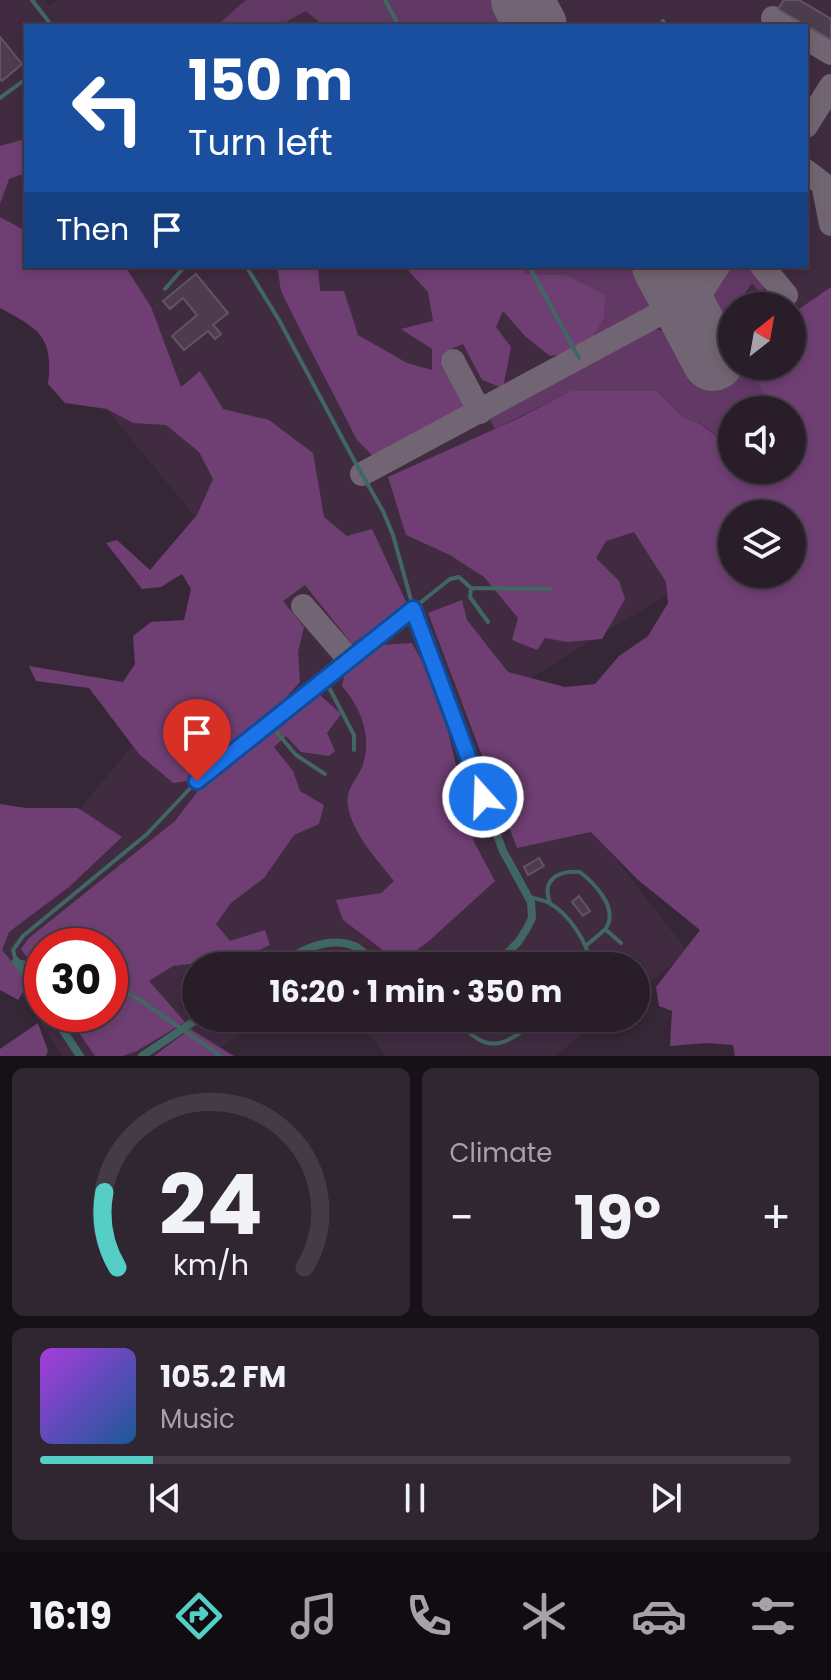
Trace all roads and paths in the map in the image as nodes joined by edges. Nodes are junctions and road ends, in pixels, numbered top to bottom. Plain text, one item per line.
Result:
1 (32, 0) edge
2 (385, 0) edge
3 (50, 24) edge
4 (398, 24) edge
5 (24, 80) edge
6 (0, 98) edge
7 (183, 268) edge
8 (247, 268) edge
9 (530, 268) edge
10 (165, 289) dead end
11 (579, 358) dead end
12 (471, 588) junction
13 (550, 589) dead end
14 (413, 609) junction
15 (488, 622) dead end
16 (324, 678) junction
17 (269, 723) junction
18 (354, 750) dead end
19 (325, 774) dead end
20 (528, 897) junction
21 (550, 903) junction
22 (605, 929) junction
23 (621, 943) dead end
24 (586, 946) junction
25 (300, 952) edge
26 (362, 952) edge
27 (508, 952) edge
28 (587, 952) edge
29 (16, 961) junction
30 (24, 963) edge
31 (24, 973) edge
32 (128, 994) edge
33 (182, 1030) joint
34 (64, 1032) edge
35 (185, 1032) edge
36 (464, 1032) edge
37 (522, 1032) edge
38 (80, 1056) edge
39 (142, 1056) edge
40 (221, 1056) edge

1 - 3 lane
2 - 4 lane
5 - 6 lane
7 - 10 lane
8 - 14 lane
9 - 11 lane
12 - 13 lane
12 - 14 lane
12 - 15 lane
14 - 16 lane
14 - 20 street
16 - 17 lane
16 - 18 lane
17 - 19 lane
17 - 29 lane
20 - 21 lane
20 - 27 street
21 - 22 lane
21 - 24 lane
22 - 23 lane
22 - 24 lane
24 - 28 lane
25 - 26 street
29 - 30 lane
29 - 31 street
32 - 33 lane
33 - 39 street
34 - 38 street
35 - 40 lane
36 - 37 lane

